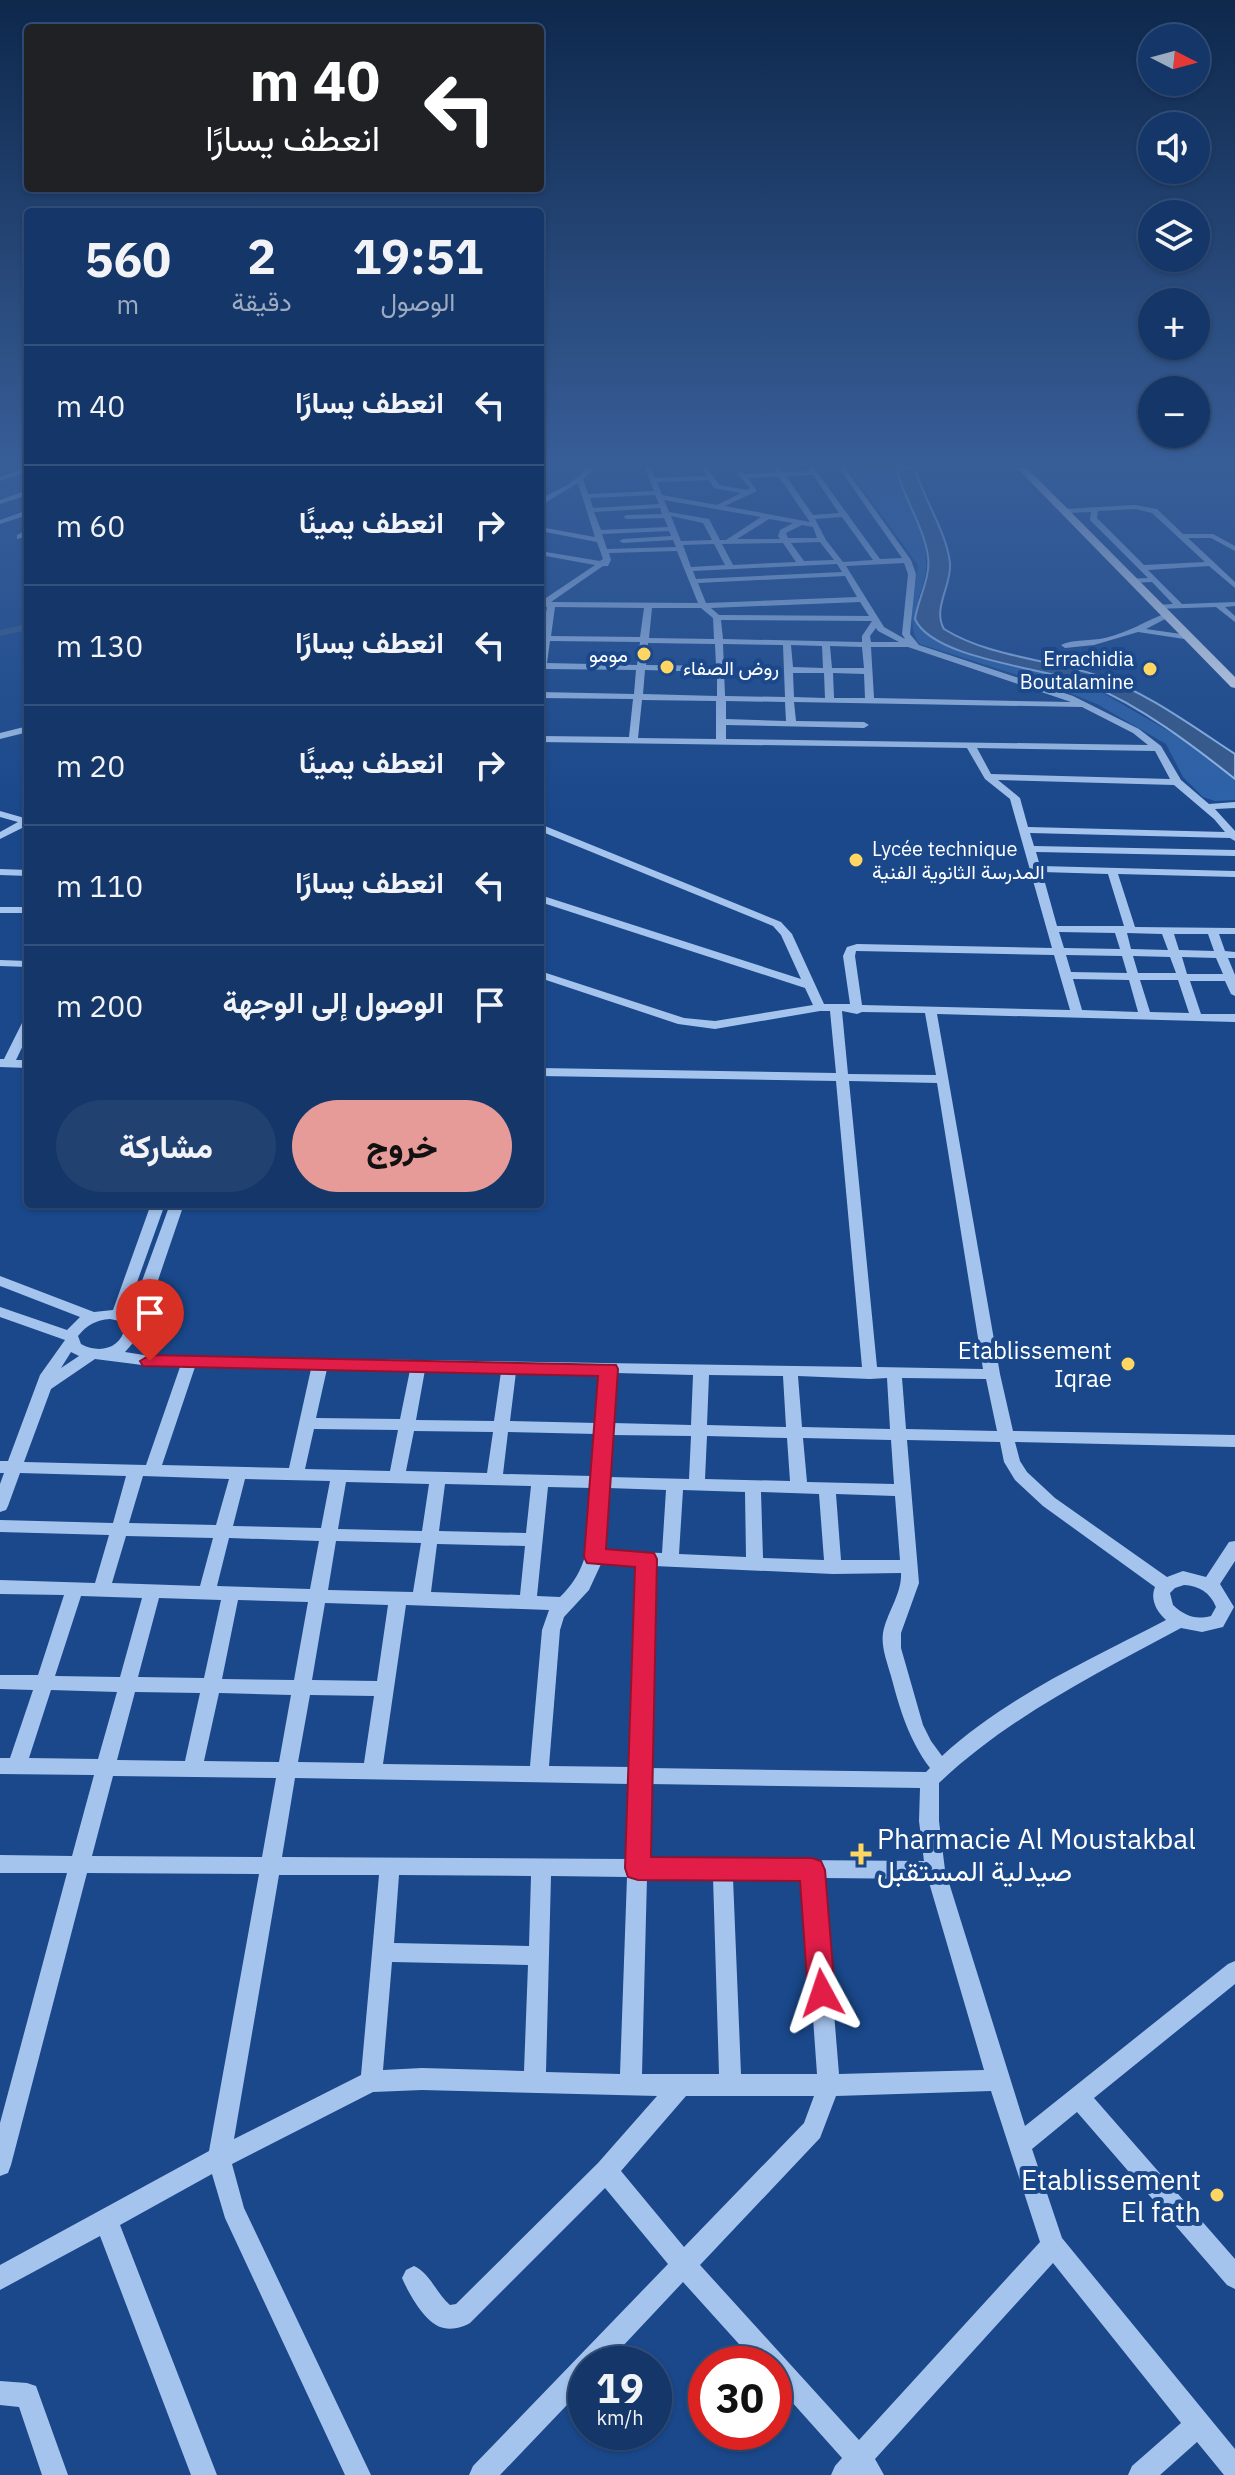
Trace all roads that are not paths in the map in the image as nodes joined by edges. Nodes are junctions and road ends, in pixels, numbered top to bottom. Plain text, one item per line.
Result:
1 (575, 584) edge
2 (696, 584) edge
3 (852, 584) edge
4 (911, 584) edge
5 (1134, 584) edge
6 (1158, 584) edge
7 (862, 599) junction
8 (544, 604) edge
9 (1235, 604) edge
10 (1218, 605) junction
11 (648, 606) junction
12 (703, 606) junction
13 (1180, 606) junction
14 (1162, 611) junction
15 (717, 617) junction
16 (1233, 617) edge
17 (875, 620) junction
18 (1138, 630) junction
19 (544, 638) edge
20 (1188, 638) junction
21 (644, 640) junction
22 (719, 641) junction
23 (787, 643) junction
24 (826, 643) junction
25 (865, 644) junction
26 (1065, 645) dead end
27 (913, 646) junction
28 (544, 666) edge
29 (641, 668) junction
30 (721, 669) junction
31 (788, 670) junction
32 (828, 671) junction
33 (868, 671) junction
34 (1235, 684) edge
35 (544, 695) edge
36 (638, 697) junction
37 (720, 699) junction
38 (789, 700) junction
39 (830, 700) junction
40 (866, 701) junction
41 (1085, 705) junction
42 (721, 722) junction
43 (791, 723) junction
44 (864, 725) junction
45 (24, 730) edge
46 (0, 736) edge
47 (544, 739) edge
48 (633, 741) junction
49 (721, 742) junction
50 (868, 744) junction
51 (971, 746) junction
52 (1158, 748) junction
53 (988, 777) junction
54 (1177, 782) junction
55 (1235, 805) edge
56 (1206, 807) junction
57 (0, 814) edge
58 (24, 821) edge
59 (24, 824) edge
60 (544, 829) edge
61 (1025, 830) junction
62 (0, 836) edge
63 (1234, 836) edge
64 (1030, 849) junction
65 (1235, 853) edge
66 (1035, 869) junction
67 (1112, 871) junction
68 (0, 872) edge
69 (24, 873) edge
70 (1235, 874) edge
71 (544, 899) edge
72 (0, 910) edge
73 (24, 910) edge
74 (1055, 929) junction
75 (1125, 930) junction
76 (1167, 931) junction
77 (1212, 931) junction
78 (1235, 931) edge
79 (1060, 951) junction
80 (1127, 953) junction
81 (1175, 954) junction
82 (1221, 955) junction
83 (1235, 955) edge
84 (0, 963) edge
85 (24, 964) edge
86 (544, 975) edge
87 (1066, 975) junction
88 (1134, 976) junction
89 (1183, 977) junction
90 (1232, 978) edge
91 (810, 986) junction
92 (1235, 992) edge
93 (820, 1007) junction
94 (836, 1010) junction
95 (857, 1010) junction
96 (931, 1011) junction
97 (1077, 1014) junction
98 (1145, 1015) junction
99 (1196, 1016) junction
100 (1235, 1018) edge
101 (24, 1030) edge
102 (4, 1063) edge
103 (24, 1064) edge
104 (544, 1072) edge
105 (842, 1077) junction
106 (942, 1079) junction
107 (157, 1208) edge
108 (176, 1208) edge
109 (0, 1281) edge
110 (0, 1312) edge
111 (118, 1315) junction
112 (93, 1317) junction
113 (133, 1326) junction
114 (72, 1338) junction
115 (127, 1343) junction
116 (97, 1355) junction
117 (150, 1361) junction
118 (189, 1362) junction
119 (320, 1364) junction
120 (418, 1366) junction
121 (509, 1368) junction
122 (609, 1369) junction
123 (701, 1371) junction
124 (790, 1372) junction
125 (870, 1374) junction
126 (894, 1374) junction
127 (992, 1374) junction
128 (44, 1386) junction
129 (307, 1423) junction
130 (407, 1424) junction
131 (501, 1426) junction
132 (603, 1428) junction
133 (700, 1430) junction
134 (794, 1431) junction
135 (898, 1433) junction
136 (1006, 1435) junction
137 (1235, 1441) edge
138 (7, 1468) edge
139 (144, 1472) junction
140 (238, 1474) junction
141 (296, 1475) junction
142 (339, 1476) junction
143 (397, 1478) junction
144 (438, 1479) junction
145 (494, 1480) junction
146 (540, 1481) junction
147 (600, 1483) junction
148 (675, 1484) junction
149 (697, 1485) junction
150 (753, 1486) junction
151 (799, 1487) junction
152 (827, 1488) junction
153 (903, 1490) junction
154 (0, 1506) edge
155 (0, 1526) edge
156 (119, 1529) junction
157 (223, 1532) junction
158 (328, 1534) junction
159 (430, 1537) junction
160 (533, 1540) junction
161 (1235, 1547) edge
162 (595, 1557) junction
163 (646, 1559) junction
164 (670, 1560) junction
165 (755, 1564) junction
166 (909, 1566) junction
167 (833, 1567) junction
168 (1165, 1585) junction
169 (1210, 1585) junction
170 (0, 1587) edge
171 (74, 1590) junction
172 (102, 1590) junction
173 (152, 1592) junction
174 (206, 1594) junction
175 (231, 1594) junction
176 (317, 1597) junction
177 (398, 1599) junction
178 (421, 1600) junction
179 (528, 1602) junction
180 (564, 1604) junction
181 (1229, 1620) edge
182 (1179, 1621) junction
183 (0, 1682) edge
184 (43, 1683) junction
185 (128, 1684) junction
186 (211, 1686) junction
187 (301, 1688) junction
188 (385, 1689) junction
189 (8, 1766) edge
190 (106, 1768) junction
191 (193, 1769) junction
192 (287, 1771) junction
193 (372, 1772) junction
194 (539, 1774) junction
195 (936, 1775) junction
196 (640, 1776) junction
197 (0, 1864) edge
198 (81, 1865) junction
199 (270, 1866) junction
200 (390, 1867) junction
201 (541, 1868) junction
202 (638, 1868) junction
203 (723, 1869) junction
204 (812, 1870) junction
205 (935, 1870) junction
206 (383, 1952) junction
207 (539, 1956) junction
208 (1235, 1971) edge
209 (998, 2080) junction
210 (371, 2081) junction
211 (535, 2082) junction
212 (631, 2085) junction
213 (681, 2085) junction
214 (730, 2085) junction
215 (829, 2085) junction
216 (1078, 2096) junction
217 (1019, 2145) junction
218 (219, 2158) junction
219 (0, 2165) edge
220 (606, 2171) junction
221 (106, 2220) junction
222 (1053, 2245) junction
223 (684, 2265) junction
224 (1235, 2277) edge
225 (0, 2278) edge
226 (414, 2278) dead end
227 (605, 2346) edge
228 (568, 2385) edge
229 (0, 2393) edge
230 (1199, 2424) junction
231 (858, 2469) edge
232 (1235, 2469) edge
233 (55, 2475) edge
234 (204, 2475) edge
235 (358, 2475) edge
236 (482, 2475) edge
237 (1141, 2475) edge

1 - 8 street
2 - 12 street
3 - 7 street
4 - 27 street
5 - 14 main road
6 - 13 street
7 - 12 street
7 - 17 street
8 - 11 street
9 - 10 street
10 - 13 street
10 - 16 street
11 - 12 street
11 - 21 street
12 - 15 street
13 - 14 street
14 - 18 street
14 - 20 main road
15 - 17 street
15 - 22 street
17 - 25 street
17 - 27 street
18 - 20 street
18 - 26 street
19 - 21 street
20 - 34 main road
21 - 22 street
21 - 29 street
22 - 23 street
22 - 30 street
23 - 24 street
23 - 31 street
24 - 25 street
24 - 32 street
25 - 27 street
25 - 33 street
27 - 41 street
28 - 29 street
29 - 30 street
29 - 36 street
30 - 37 street
31 - 32 street
31 - 38 street
32 - 33 street
32 - 39 street
33 - 40 street
35 - 36 street
36 - 37 street
36 - 48 street
37 - 38 street
37 - 42 street
38 - 39 street
38 - 43 street
39 - 40 street
40 - 41 street
40 - 44 street
41 - 52 street
42 - 43 street
42 - 49 street
43 - 44 street
44 - 50 street
45 - 46 street
47 - 48 street
48 - 49 street
49 - 50 street
50 - 51 street
51 - 52 street
51 - 53 street
52 - 54 street
53 - 54 street
53 - 61 street
54 - 56 street
55 - 56 street
56 - 63 street
57 - 58 street
59 - 62 street
60 - 91 street
61 - 63 street
61 - 64 street
64 - 65 street
64 - 66 street
66 - 67 street
66 - 74 street
67 - 70 street
67 - 75 street
68 - 69 street
71 - 91 street
72 - 73 street
74 - 75 street
74 - 79 street
75 - 76 street
75 - 80 street
76 - 77 street
76 - 81 street
77 - 78 street
77 - 82 street
79 - 80 street
79 - 87 street
79 - 95 street
80 - 81 street
80 - 88 street
81 - 82 street
81 - 89 street
82 - 83 street
82 - 90 street
84 - 85 street
86 - 93 street
87 - 88 street
87 - 97 street
88 - 89 street
88 - 98 street
89 - 90 street
89 - 99 street
90 - 92 street
91 - 93 street
93 - 94 street
94 - 95 street
94 - 105 street
95 - 96 street
96 - 97 street
96 - 106 street
97 - 98 street
98 - 99 street
99 - 100 street
101 - 102 street
102 - 103 street
104 - 105 street
105 - 106 street
105 - 125 street
106 - 127 street
107 - 111 street
108 - 113 street
109 - 112 street
110 - 114 street
111 - 112 street
111 - 113 street
112 - 114 street
113 - 115 street
114 - 116 street
114 - 128 street
115 - 116 street
115 - 117 street
116 - 117 street
116 - 128 street
117 - 118 street
118 - 119 street
118 - 139 street
119 - 120 street
119 - 129 street
120 - 121 street
120 - 130 street
121 - 122 street
121 - 131 street
122 - 123 street
122 - 132 street
123 - 124 street
123 - 133 street
124 - 125 street
124 - 134 street
125 - 126 street
126 - 127 street
126 - 135 street
127 - 136 street
128 - 138 street
129 - 130 street
129 - 141 street
130 - 131 street
130 - 143 street
131 - 132 street
131 - 145 street
132 - 133 street
132 - 147 street
133 - 134 street
133 - 149 street
134 - 135 street
134 - 151 street
135 - 136 street
135 - 153 street
136 - 137 street
136 - 168 street
138 - 139 street
138 - 154 street
139 - 140 street
139 - 156 street
140 - 141 street
140 - 157 street
141 - 142 street
142 - 143 street
142 - 158 street
143 - 144 street
144 - 145 street
144 - 159 street
145 - 146 street
146 - 147 street
146 - 160 street
147 - 148 street
147 - 162 street
148 - 149 street
148 - 164 street
149 - 150 street
150 - 151 street
150 - 165 street
151 - 152 street
152 - 153 street
152 - 167 street
153 - 166 street
155 - 156 street
156 - 157 street
156 - 172 street
157 - 158 street
157 - 174 street
158 - 159 street
158 - 176 street
159 - 160 street
159 - 178 street
160 - 179 street
161 - 169 street
162 - 163 street
162 - 180 street
163 - 164 street
163 - 196 street
164 - 165 street
165 - 167 street
166 - 167 street
166 - 195 street
168 - 169 street
168 - 182 street
169 - 181 street
170 - 171 street
171 - 172 street
171 - 184 street
172 - 173 street
173 - 174 street
173 - 185 street
174 - 175 street
175 - 176 street
175 - 186 street
176 - 177 street
176 - 187 street
177 - 178 street
177 - 188 street
178 - 179 street
179 - 180 street
180 - 194 street
181 - 182 street
182 - 195 street
183 - 184 street
184 - 185 street
184 - 189 street
185 - 186 street
185 - 190 street
186 - 187 street
186 - 191 street
187 - 188 street
187 - 192 street
188 - 193 street
189 - 190 street
190 - 191 street
190 - 198 street
191 - 192 street
192 - 193 street
192 - 199 street
193 - 194 street
194 - 196 street
195 - 196 street
195 - 205 street
196 - 202 street
197 - 198 street
198 - 199 street
198 - 219 street
199 - 200 street
199 - 218 street
200 - 201 street
200 - 206 street
201 - 202 street
201 - 207 street
202 - 203 street
202 - 212 street
203 - 204 street
203 - 214 street
204 - 205 street
204 - 215 street
205 - 209 street
206 - 207 street
206 - 210 street
207 - 211 street
208 - 216 street
209 - 215 street
209 - 217 street
210 - 211 street
210 - 218 street
211 - 212 street
212 - 213 street
213 - 214 street
213 - 220 street
214 - 215 street
215 - 223 street
216 - 217 street
216 - 224 street
217 - 222 street
218 - 221 street
218 - 235 street
220 - 223 street
220 - 226 street
221 - 225 street
221 - 234 street
222 - 230 street
222 - 231 street
223 - 227 street
223 - 231 street
228 - 236 street
229 - 233 street
230 - 232 street
230 - 237 street

